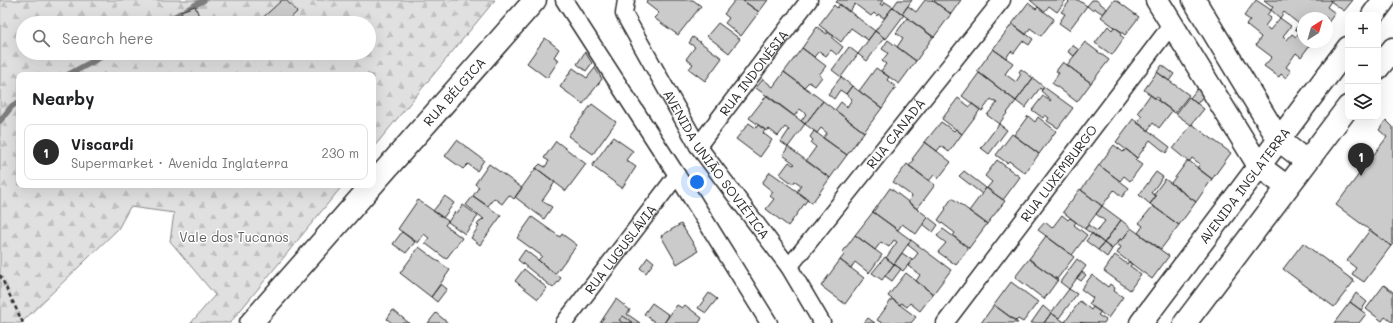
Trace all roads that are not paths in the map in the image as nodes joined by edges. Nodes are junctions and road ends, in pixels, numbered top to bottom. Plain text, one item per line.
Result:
1 (535, 0) edge
2 (564, 0) edge
3 (626, 0) edge
4 (809, 0) edge
5 (1002, 0) edge
6 (1157, 0) edge
7 (1194, 0) edge
8 (1384, 0) edge
9 (1375, 12) edge
10 (1172, 24) junction
11 (1393, 49) edge
12 (1345, 52) edge
13 (1381, 64) edge
14 (1345, 111) edge
15 (1279, 140) junction
16 (698, 146) junction
17 (1306, 161) junction
18 (1259, 166) junction
19 (677, 175) junction
20 (376, 182) edge
21 (1286, 187) junction
22 (370, 188) edge
23 (789, 267) junction
24 (251, 323) edge
25 (564, 323) edge
26 (769, 323) edge
27 (822, 323) edge
28 (946, 323) edge
29 (1141, 323) edge
30 (1185, 323) edge

1 - 20 street, RUA BÉLGICA
2 - 19 street
3 - 16 street, AVENIDA UNIÃO SOVIÉTICA
4 - 16 street, RUA INDONÉSIA
5 - 23 street, RUA CANADÁ
6 - 10 street
7 - 15 street
8 - 9 street
10 - 18 street
10 - 28 street, RUA LUXEMBURGO
11 - 13 street
12 - 15 street, AVENIDA INGLATERRA
14 - 17 street
15 - 17 street
15 - 18 street, AVENIDA INGLATERRA
16 - 23 street, AVENIDA UNIÃO SOVIÉTICA
17 - 21 street
18 - 21 street
18 - 29 street, AVENIDA INGLATERRA
19 - 25 street, RUA LUGUSLÁVIA
19 - 26 street
21 - 30 street
22 - 24 street, RUA BÉLGICA
23 - 27 street, AVENIDA UNIÃO SOVIÉTICA

